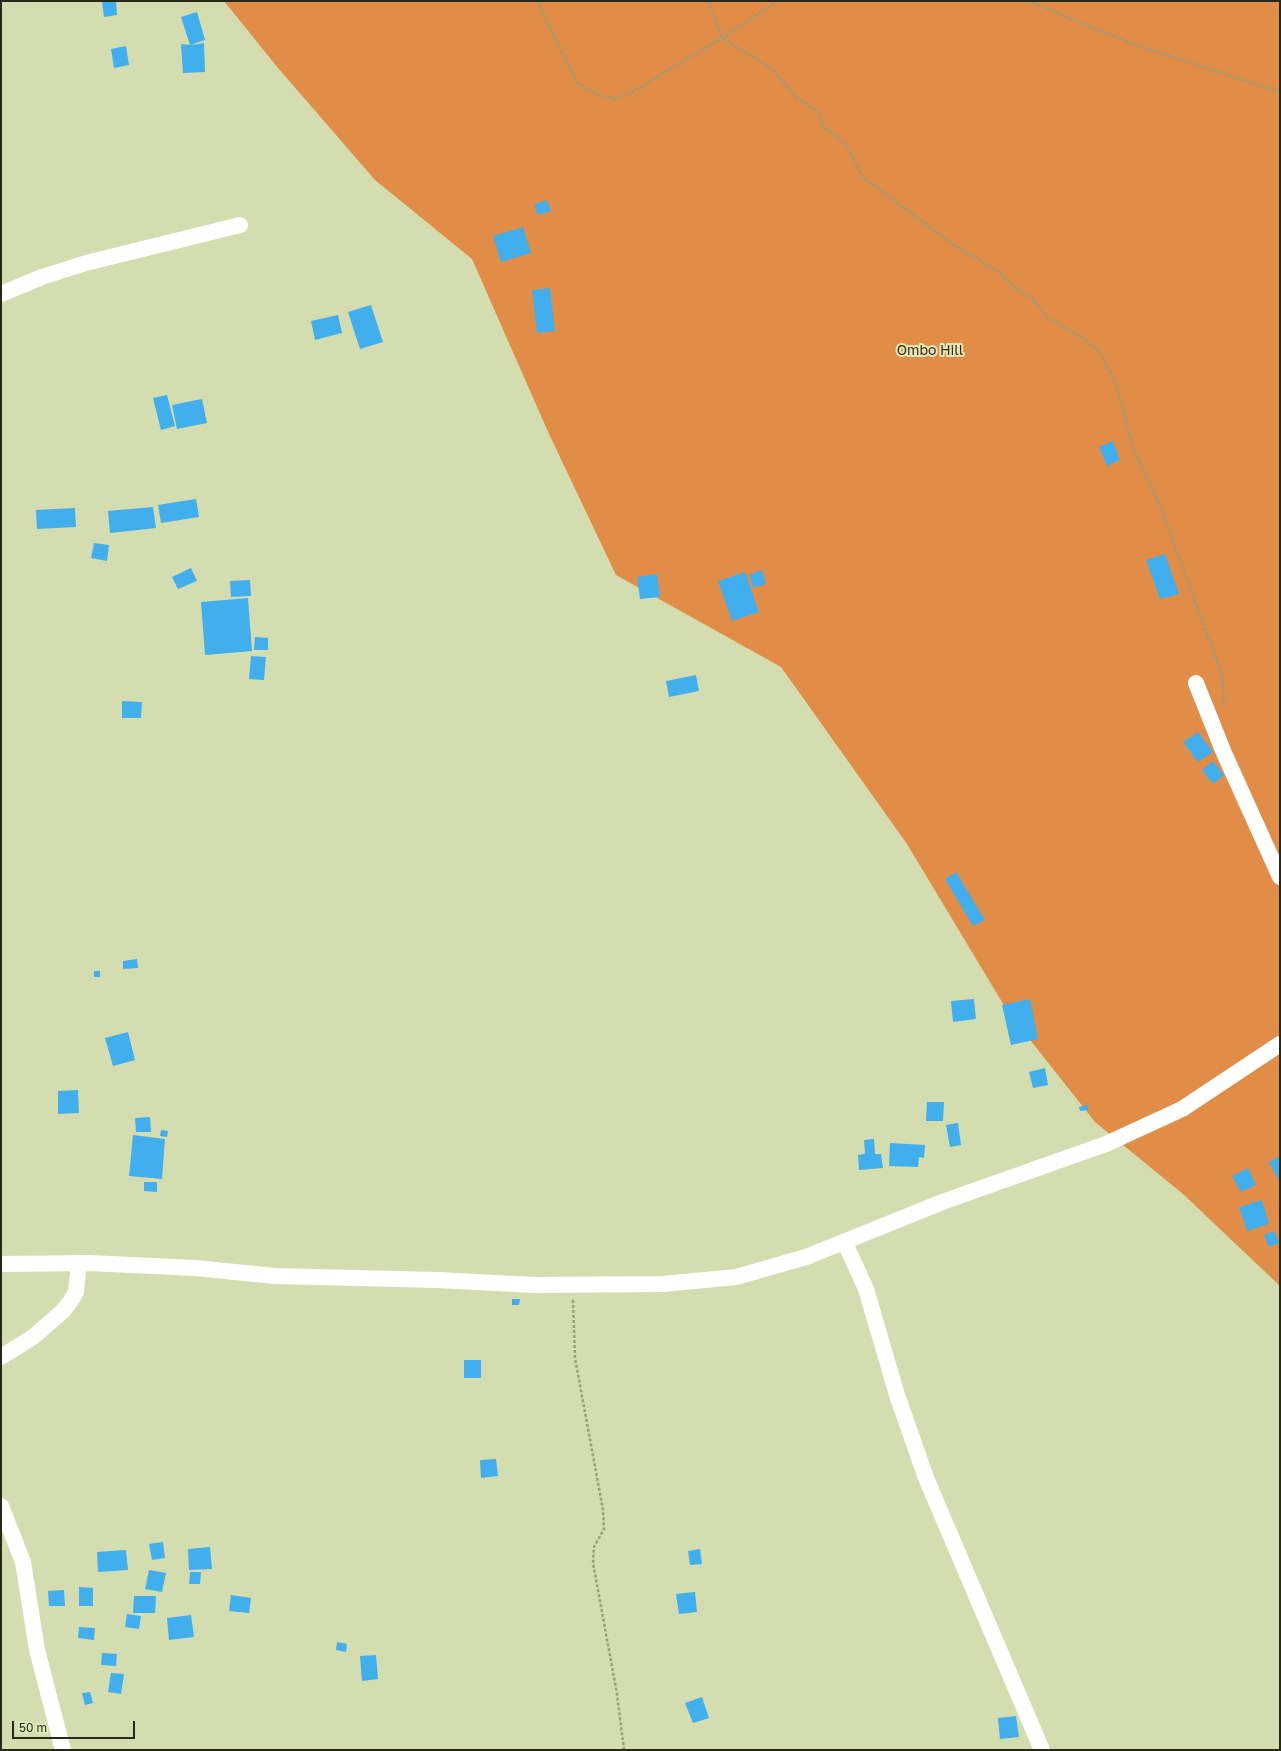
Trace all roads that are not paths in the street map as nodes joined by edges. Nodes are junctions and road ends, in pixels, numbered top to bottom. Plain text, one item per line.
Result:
1 (240, 225) dead end
2 (1, 294) edge
3 (1196, 683) dead end
4 (1280, 877) edge
5 (1280, 1044) edge
6 (845, 1243) junction
7 (79, 1263) junction
8 (1, 1264) edge
9 (1, 1358) edge
10 (1, 1506) edge
11 (63, 1750) edge
12 (1042, 1750) edge

1 - 2 street
3 - 4 street
5 - 6 street
6 - 7 street
6 - 12 street
7 - 8 street
7 - 9 street
10 - 11 street

